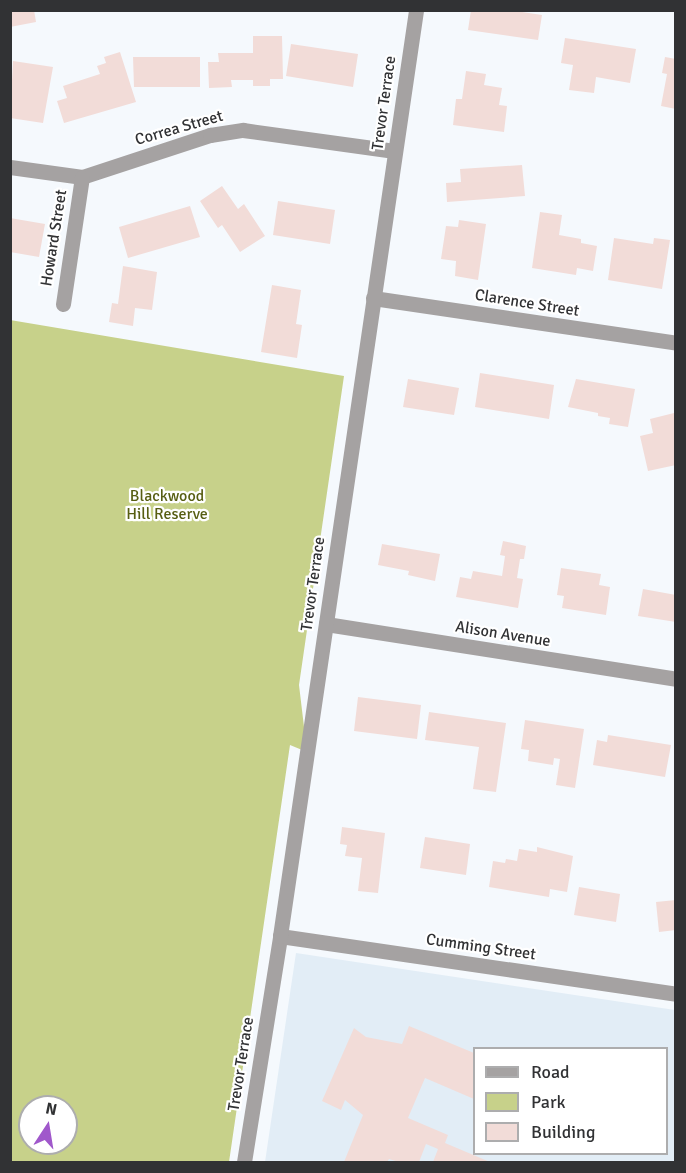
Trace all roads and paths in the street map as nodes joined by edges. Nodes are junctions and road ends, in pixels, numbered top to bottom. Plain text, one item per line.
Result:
1 (416, 10) edge
2 (395, 151) junction
3 (10, 167) edge
4 (82, 177) junction
5 (374, 298) junction
6 (63, 304) dead end
7 (675, 344) edge
8 (326, 624) junction
9 (675, 679) edge
10 (280, 936) junction
11 (675, 994) edge
12 (244, 1162) edge

1 - 2 street, Trevor Terrace
2 - 4 street, Correa Street
2 - 5 street, Trevor Terrace
3 - 4 street, Correa Street
4 - 6 street, Howard Street
5 - 7 street, Clarence Street
5 - 8 street, Trevor Terrace
8 - 9 street, Alison Avenue
8 - 10 street, Trevor Terrace
10 - 11 street, Cumming Street
10 - 12 street, Trevor Terrace

